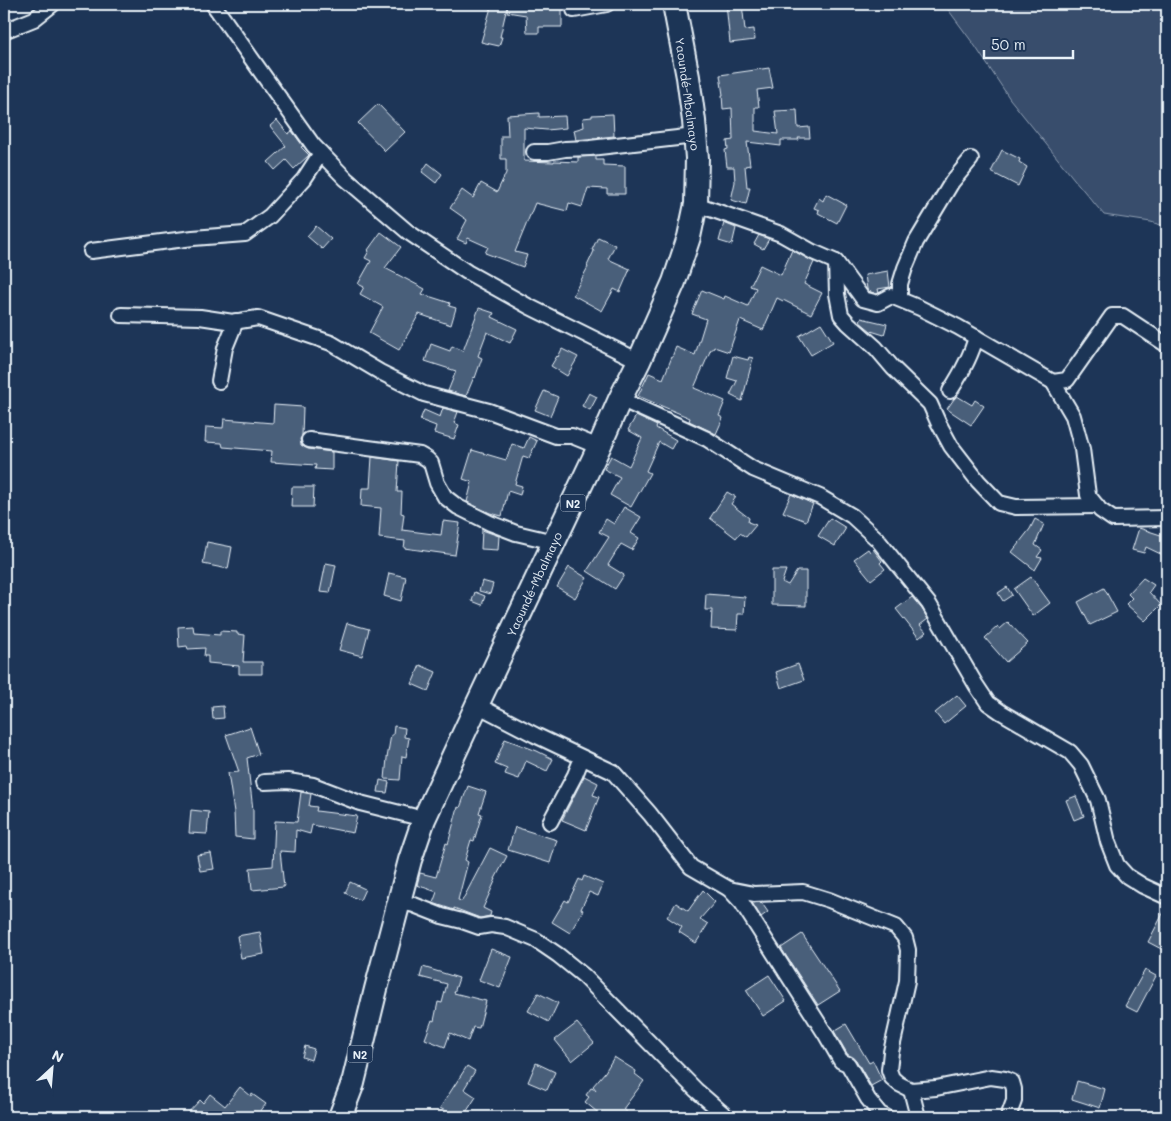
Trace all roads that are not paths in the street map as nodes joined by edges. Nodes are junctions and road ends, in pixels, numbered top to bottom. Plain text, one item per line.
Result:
1 (53, 4) edge
2 (213, 4) edge
3 (607, 4) edge
4 (674, 4) edge
5 (574, 10) dead end
6 (4, 31) edge
7 (695, 136) junction
8 (534, 152) dead end
9 (321, 153) junction
10 (971, 159) dead end
11 (696, 204) junction
12 (91, 251) dead end
13 (836, 262) junction
14 (900, 299) junction
15 (121, 315) dead end
16 (236, 321) junction
17 (976, 337) junction
18 (1167, 344) edge
19 (639, 361) junction
20 (219, 381) dead end
21 (1054, 382) junction
22 (950, 391) dead end
23 (620, 399) junction
24 (308, 440) dead end
25 (599, 447) junction
26 (1097, 506) junction
27 (1167, 518) edge
28 (554, 542) junction
29 (477, 705) junction
30 (582, 758) junction
31 (264, 782) dead end
32 (424, 819) junction
33 (550, 822) dead end
34 (728, 889) junction
35 (1167, 897) edge
36 (400, 902) junction
37 (376, 989) junction
38 (911, 1090) junction
39 (340, 1117) edge
40 (354, 1117) edge
41 (727, 1117) edge
42 (886, 1117) edge
43 (918, 1117) edge
44 (1008, 1117) edge

1 - 6 street
2 - 9 street
3 - 5 street
4 - 7 highway, Yaoundé-Mbalmayo / N2
7 - 8 street
7 - 11 highway, Yaoundé-Mbalmayo / N2
9 - 12 street
9 - 19 street
10 - 14 street
11 - 13 street
11 - 19 highway, Yaoundé-Mbalmayo / N2
13 - 14 street
13 - 26 street
14 - 17 street
15 - 16 street
16 - 20 street
16 - 25 street
17 - 21 street
17 - 22 street
18 - 21 street
19 - 23 highway, Yaoundé-Mbalmayo / N2
21 - 26 street
23 - 25 highway, Yaoundé-Mbalmayo / N2
23 - 35 street
24 - 28 street
25 - 28 highway, Yaoundé-Mbalmayo / N2
26 - 27 street
28 - 29 highway, Yaoundé-Mbalmayo / N2
29 - 30 street
29 - 32 highway, Yaoundé-Mbalmayo / N2
30 - 33 street
30 - 34 street
31 - 32 street
32 - 36 highway, Yaoundé-Mbalmayo / N2
34 - 38 street
34 - 42 street
36 - 37 highway, Yaoundé-Mbalmayo / N2
36 - 41 street
37 - 39 highway, Yaoundé-Mbalmayo / N2
37 - 40 highway, Yaoundé-Mbalmayo / N2
38 - 43 street
38 - 44 street

